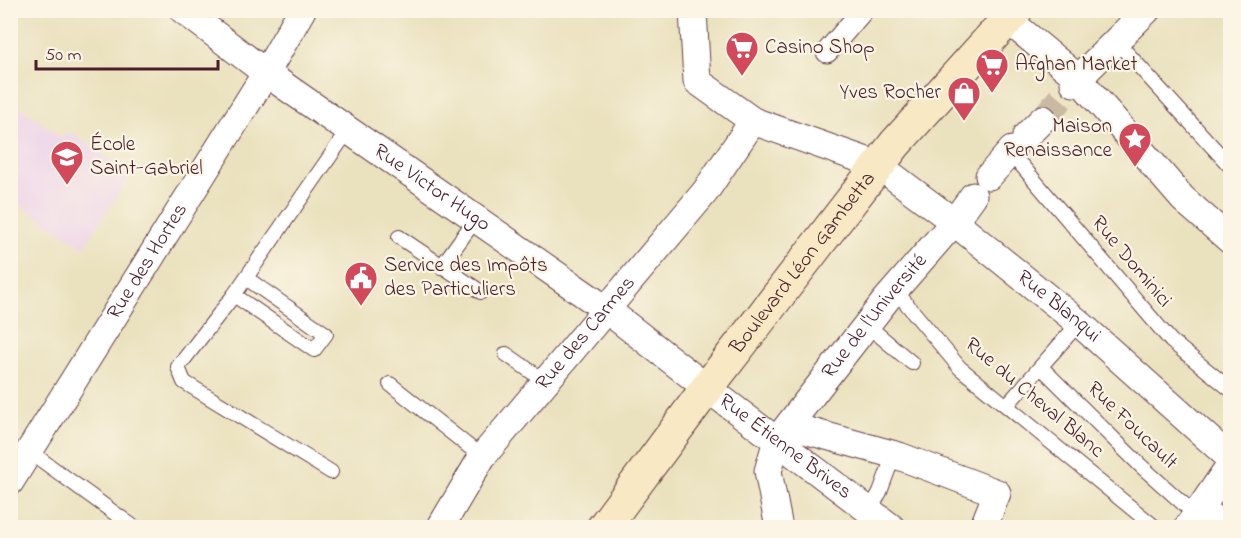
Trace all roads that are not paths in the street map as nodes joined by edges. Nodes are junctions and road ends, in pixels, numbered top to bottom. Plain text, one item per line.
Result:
1 (183, 10) edge
2 (302, 10) edge
3 (693, 10) edge
4 (863, 10) edge
5 (1147, 10) edge
6 (1012, 15) edge
7 (1116, 42) junction
8 (827, 52) dead end
9 (266, 73) junction
10 (1076, 81) junction
11 (753, 121) junction
12 (349, 129) junction
13 (1023, 139) joint
14 (879, 165) junction
15 (1230, 166) edge
16 (475, 220) junction
17 (954, 222) junction
18 (399, 237) dead end
19 (1230, 240) edge
20 (441, 267) junction
21 (246, 278) junction
22 (894, 290) junction
23 (480, 292) dead end
24 (234, 295) junction
25 (607, 310) junction
26 (1079, 323) junction
27 (867, 325) junction
28 (506, 354) dead end
29 (912, 363) dead end
30 (1041, 367) junction
31 (546, 382) junction
32 (390, 384) dead end
33 (707, 388) junction
34 (1230, 389) edge
35 (1007, 405) junction
36 (784, 433) junction
37 (29, 451) junction
38 (894, 454) junction
39 (482, 458) junction
40 (1230, 458) edge
41 (1230, 465) edge
42 (331, 472) dead end
43 (10, 482) edge
44 (870, 511) junction
45 (1195, 517) edge
46 (135, 528) edge
47 (440, 528) edge
48 (603, 528) edge
49 (779, 528) edge
50 (892, 528) edge
51 (983, 528) edge
52 (1156, 528) edge
53 (1226, 528) edge

1 - 9 street, Rue Victor Hugo
2 - 9 street, Rue des Hortes
3 - 11 street, Rue Blanqui
4 - 8 street
5 - 7 street
6 - 10 street
6 - 14 main road, Boulevard Léon Gambetta
7 - 10 street
7 - 15 lane
9 - 12 street, Rue Victor Hugo
9 - 37 street, Rue des Hortes
10 - 19 street
11 - 14 street, Rue Blanqui
11 - 25 street, Rue des Carmes
12 - 16 street, Rue Victor Hugo
12 - 21 lane
13 - 17 street, Rue de l'Université
13 - 34 lane, Rue Dominici
14 - 17 street, Rue Blanqui
14 - 33 main road, Boulevard Léon Gambetta
16 - 20 lane
16 - 25 street, Rue Victor Hugo
17 - 22 street, Rue de l'Université
17 - 26 street, Rue Blanqui
18 - 20 lane
20 - 23 lane
21 - 24 lane
21 - 24 lane
22 - 27 street, Rue de l'Université
22 - 35 lane, Rue du Cheval Blanc
24 - 42 lane
25 - 31 street, Rue des Carmes
25 - 33 street, Rue Victor Hugo
26 - 30 lane
26 - 40 street, Rue Blanqui
27 - 29 lane
27 - 36 street, Rue de l'Université
28 - 31 lane
30 - 35 lane
30 - 45 lane, Rue Foucault
31 - 39 street, Rue des Carmes
32 - 39 lane
33 - 36 street, Rue Étienne Brives
33 - 48 main road, Boulevard Léon Gambetta
35 - 52 lane, Rue du Cheval Blanc
36 - 38 street
36 - 44 street, Rue Étienne Brives
36 - 49 street
37 - 43 street, Rue des Hortes
37 - 46 lane
38 - 44 lane
38 - 51 street
39 - 47 street, Rue des Carmes
41 - 45 street
44 - 50 street, Rue Étienne Brives
45 - 53 street

